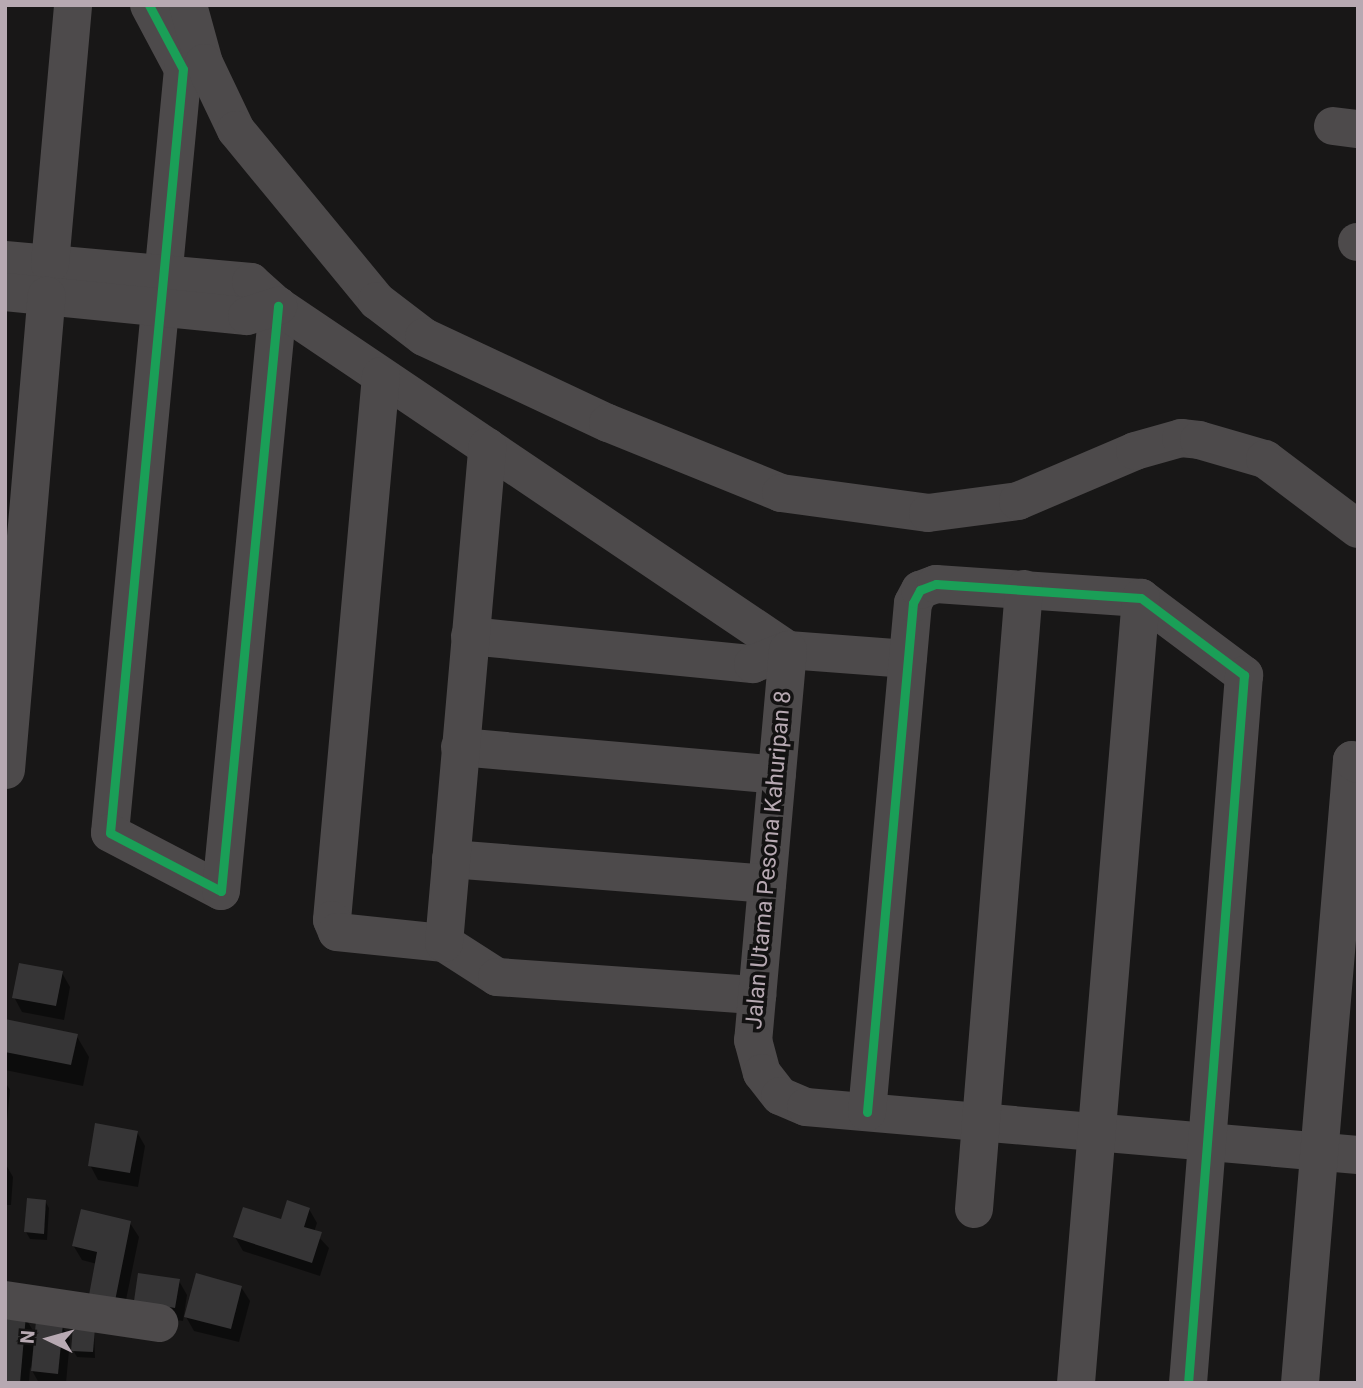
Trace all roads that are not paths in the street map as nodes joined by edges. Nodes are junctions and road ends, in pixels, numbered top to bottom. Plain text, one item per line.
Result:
1 (73, 5) edge
2 (149, 5) edge
3 (188, 5) edge
4 (5, 260) edge
5 (49, 280) junction
6 (162, 291) junction
7 (5, 292) edge
8 (278, 306) junction
9 (381, 376) junction
10 (487, 447) junction
11 (19, 476) edge
12 (1358, 529) edge
13 (1024, 590) junction
14 (1142, 598) junction
15 (470, 636) junction
16 (788, 650) junction
17 (908, 659) junction
18 (460, 747) junction
19 (1358, 764) edge
20 (6, 770) edge
21 (777, 775) junction
22 (451, 859) junction
23 (767, 884) junction
24 (444, 943) junction
25 (757, 995) junction
26 (867, 1112) junction
27 (981, 1122) junction
28 (1097, 1132) junction
29 (1207, 1142) junction
30 (1319, 1152) junction
31 (1358, 1155) edge
32 (974, 1209) dead end
33 (5, 1300) edge
34 (159, 1323) dead end
35 (1076, 1383) edge
36 (1188, 1383) edge
37 (1300, 1383) edge

1 - 5 street
2 - 6 street
3 - 12 street
4 - 5 street
5 - 6 street
5 - 7 street
5 - 11 street
6 - 8 street
6 - 8 street
8 - 9 street
9 - 10 street
9 - 24 street
10 - 15 street
10 - 16 street
11 - 20 street
13 - 14 street
13 - 17 street
13 - 27 street
14 - 28 street
14 - 29 street
15 - 16 street
15 - 18 street
16 - 17 street
16 - 21 street, Jalan Utama Pesona Kahuripan 8
17 - 26 street
18 - 21 street
18 - 22 street
19 - 30 street
21 - 23 street, Jalan Utama Pesona Kahuripan 8
22 - 23 street
22 - 24 street
23 - 25 street, Jalan Utama Pesona Kahuripan 8
24 - 25 street
25 - 26 street, Jalan Utama Pesona Kahuripan 8
26 - 27 street, Jalan Utama Pesona Kahuripan 8
27 - 28 street, Jalan Utama Pesona Kahuripan 8
27 - 32 street
28 - 29 street, Jalan Utama Pesona Kahuripan 8
28 - 35 street
29 - 30 street, Jalan Utama Pesona Kahuripan 8
29 - 36 street
30 - 31 street, Jalan Utama Pesona Kahuripan 8
30 - 37 street
33 - 34 street

